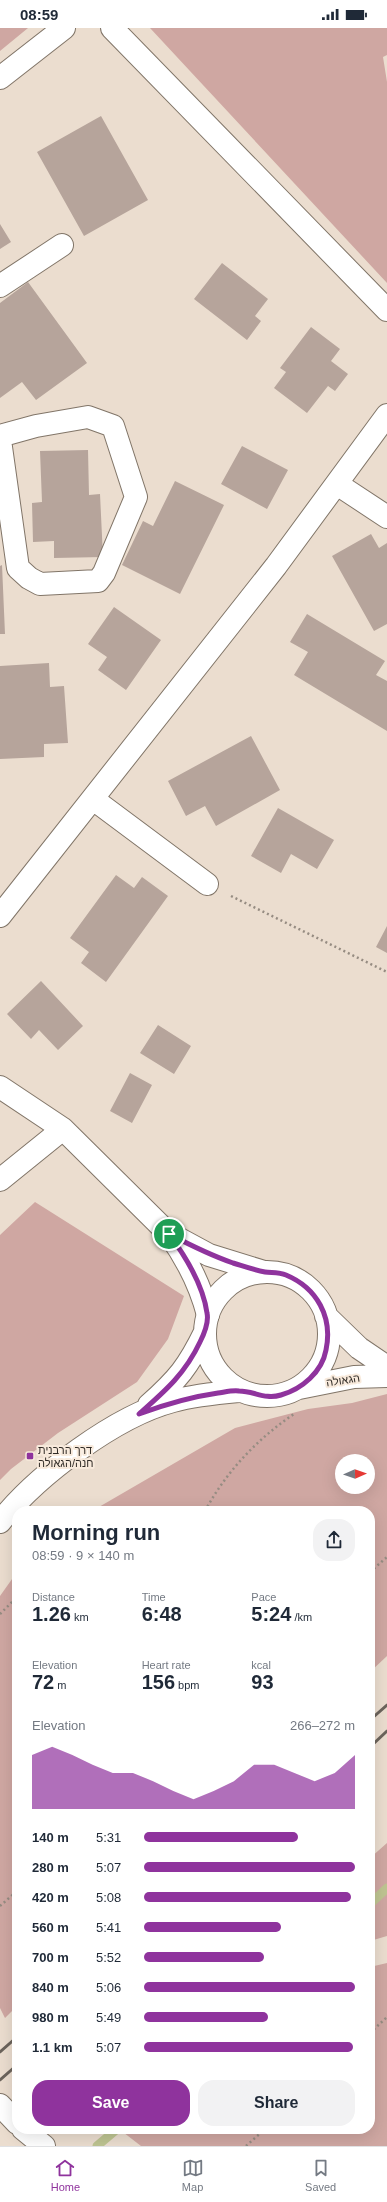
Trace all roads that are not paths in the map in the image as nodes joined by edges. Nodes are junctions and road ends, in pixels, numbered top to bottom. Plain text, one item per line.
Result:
1 (64, 28) edge
2 (112, 28) edge
3 (0, 78) edge
4 (62, 245) dead end
5 (0, 286) edge
6 (387, 310) edge
7 (387, 415) edge
8 (0, 436) edge
9 (0, 440) edge
10 (338, 484) junction
11 (387, 518) edge
12 (93, 799) junction
13 (208, 884) road end
14 (0, 916) edge
15 (0, 1087) edge
16 (63, 1129) junction
17 (0, 1180) edge
18 (169, 1234) junction
19 (264, 1272) junction
20 (326, 1316) junction
21 (206, 1323) junction
22 (387, 1367) edge
23 (387, 1376) edge
24 (299, 1388) junction
25 (240, 1390) junction
26 (139, 1414) junction
27 (16, 1506) edge
28 (12, 1510) edge
29 (0, 1522) edge
30 (0, 2105) edge
31 (12, 2118) edge
32 (29, 2134) edge
33 (44, 2146) edge

1 - 3 street
2 - 6 street
4 - 5 street
7 - 10 street
8 - 9 street
10 - 11 street
10 - 12 street
12 - 13 street
12 - 14 street
15 - 16 street
16 - 17 street
16 - 18 street
18 - 19 street
18 - 21 street
19 - 20 street
19 - 21 street
20 - 22 street
20 - 24 street
21 - 25 street
21 - 26 street
23 - 24 street, הגאולה
24 - 25 street
25 - 26 street
26 - 27 street
28 - 29 street
30 - 31 street
32 - 33 street

